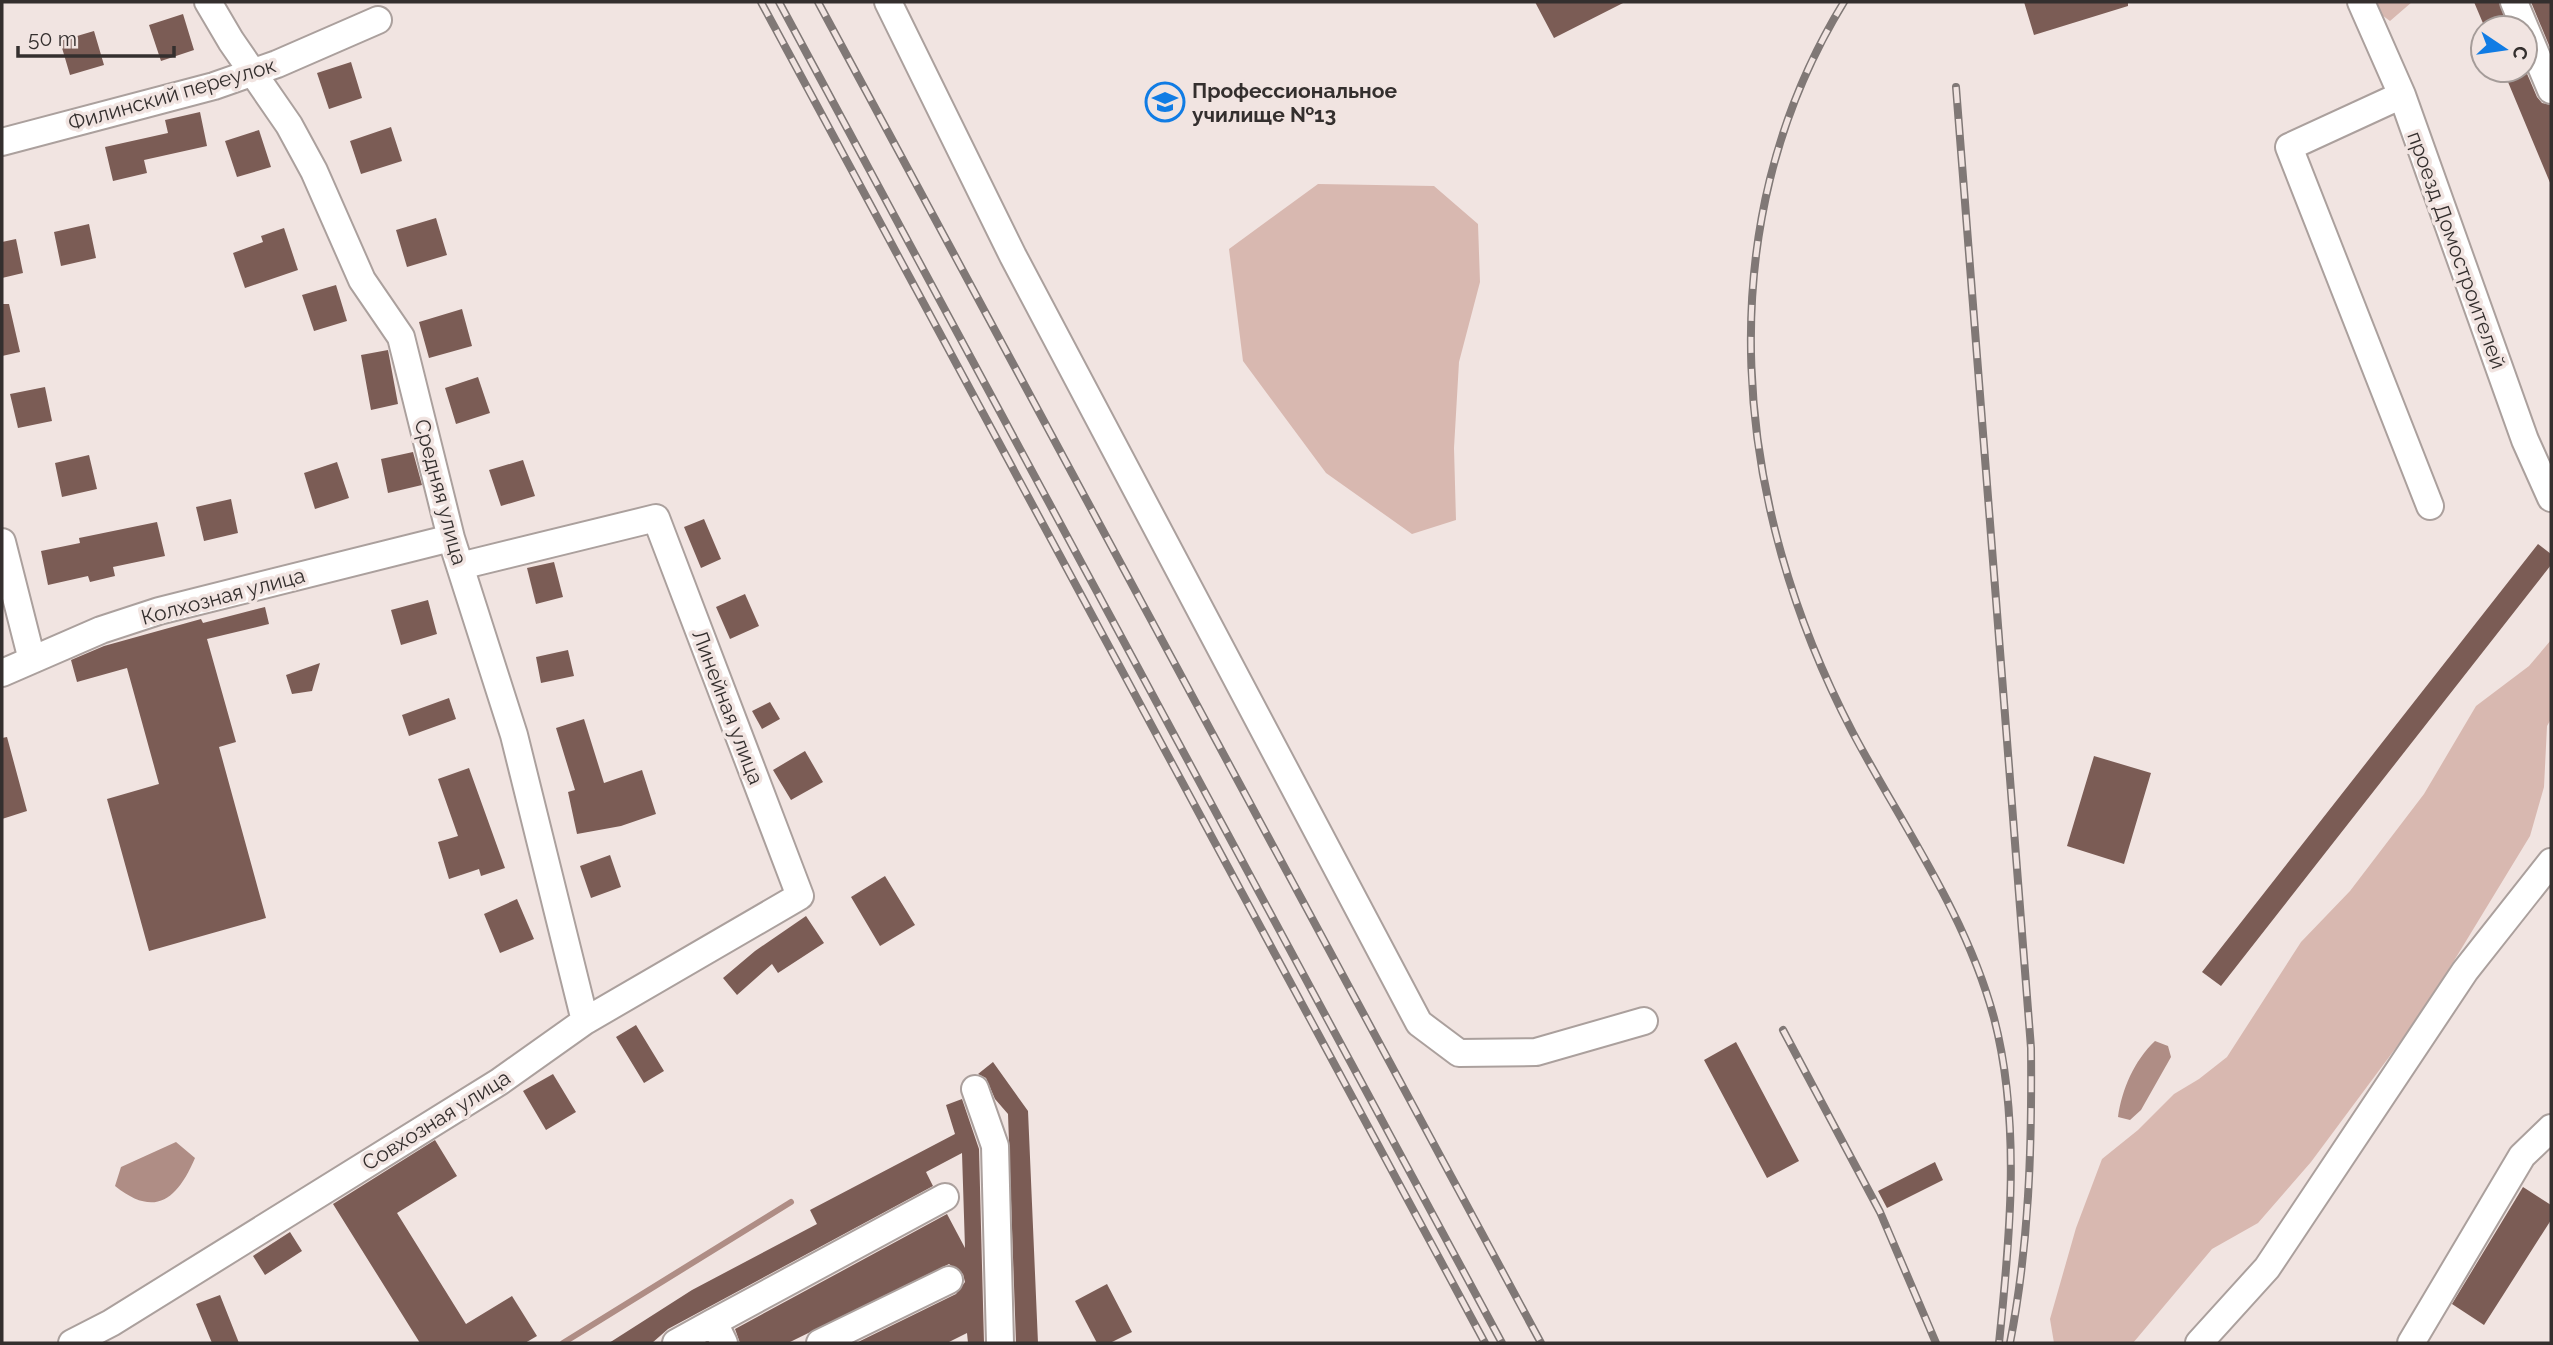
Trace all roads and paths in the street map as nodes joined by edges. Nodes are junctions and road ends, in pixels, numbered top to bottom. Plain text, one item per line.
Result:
1 (208, 2) edge
2 (888, 2) edge
3 (2361, 2) edge
4 (2514, 2) edge
5 (378, 20) dead end
6 (253, 72) junction
7 (2551, 90) edge
8 (2402, 95) junction
9 (2, 142) edge
10 (2551, 498) edge
11 (2430, 506) dead end
12 (451, 538) junction
13 (2, 542) edge
14 (460, 566) junction
15 (32, 660) junction
16 (2, 673) edge
17 (2551, 862) edge
18 (800, 896) joint
19 (585, 1021) junction
20 (1644, 1021) dead end
21 (975, 1089) dead end
22 (2551, 1128) edge
23 (945, 1197) dead end
24 (949, 1280) dead end
25 (719, 1333) edge
26 (72, 1343) edge
27 (676, 1343) edge
28 (820, 1343) edge
29 (1000, 1343) edge
30 (2199, 1343) edge
31 (2411, 1343) edge

1 - 6 street, Средняя улица
2 - 20 street
3 - 8 street, проезд Домостроителей
4 - 7 street
5 - 6 street, Филинский переулок
6 - 9 street, Филинский переулок
6 - 12 street, Средняя улица
8 - 10 street, проезд Домостроителей
8 - 11 street
12 - 14 street, Средняя улица
12 - 15 street, Колхозная улица
13 - 15 street
14 - 18 street, Линейная улица
14 - 19 street, Средняя улица
15 - 16 street, Колхозная улица
17 - 30 street
18 - 19 street, Совхозная улица
19 - 26 street, Совхозная улица
21 - 29 street
22 - 31 street
23 - 25 street
24 - 28 street
25 - 27 street

